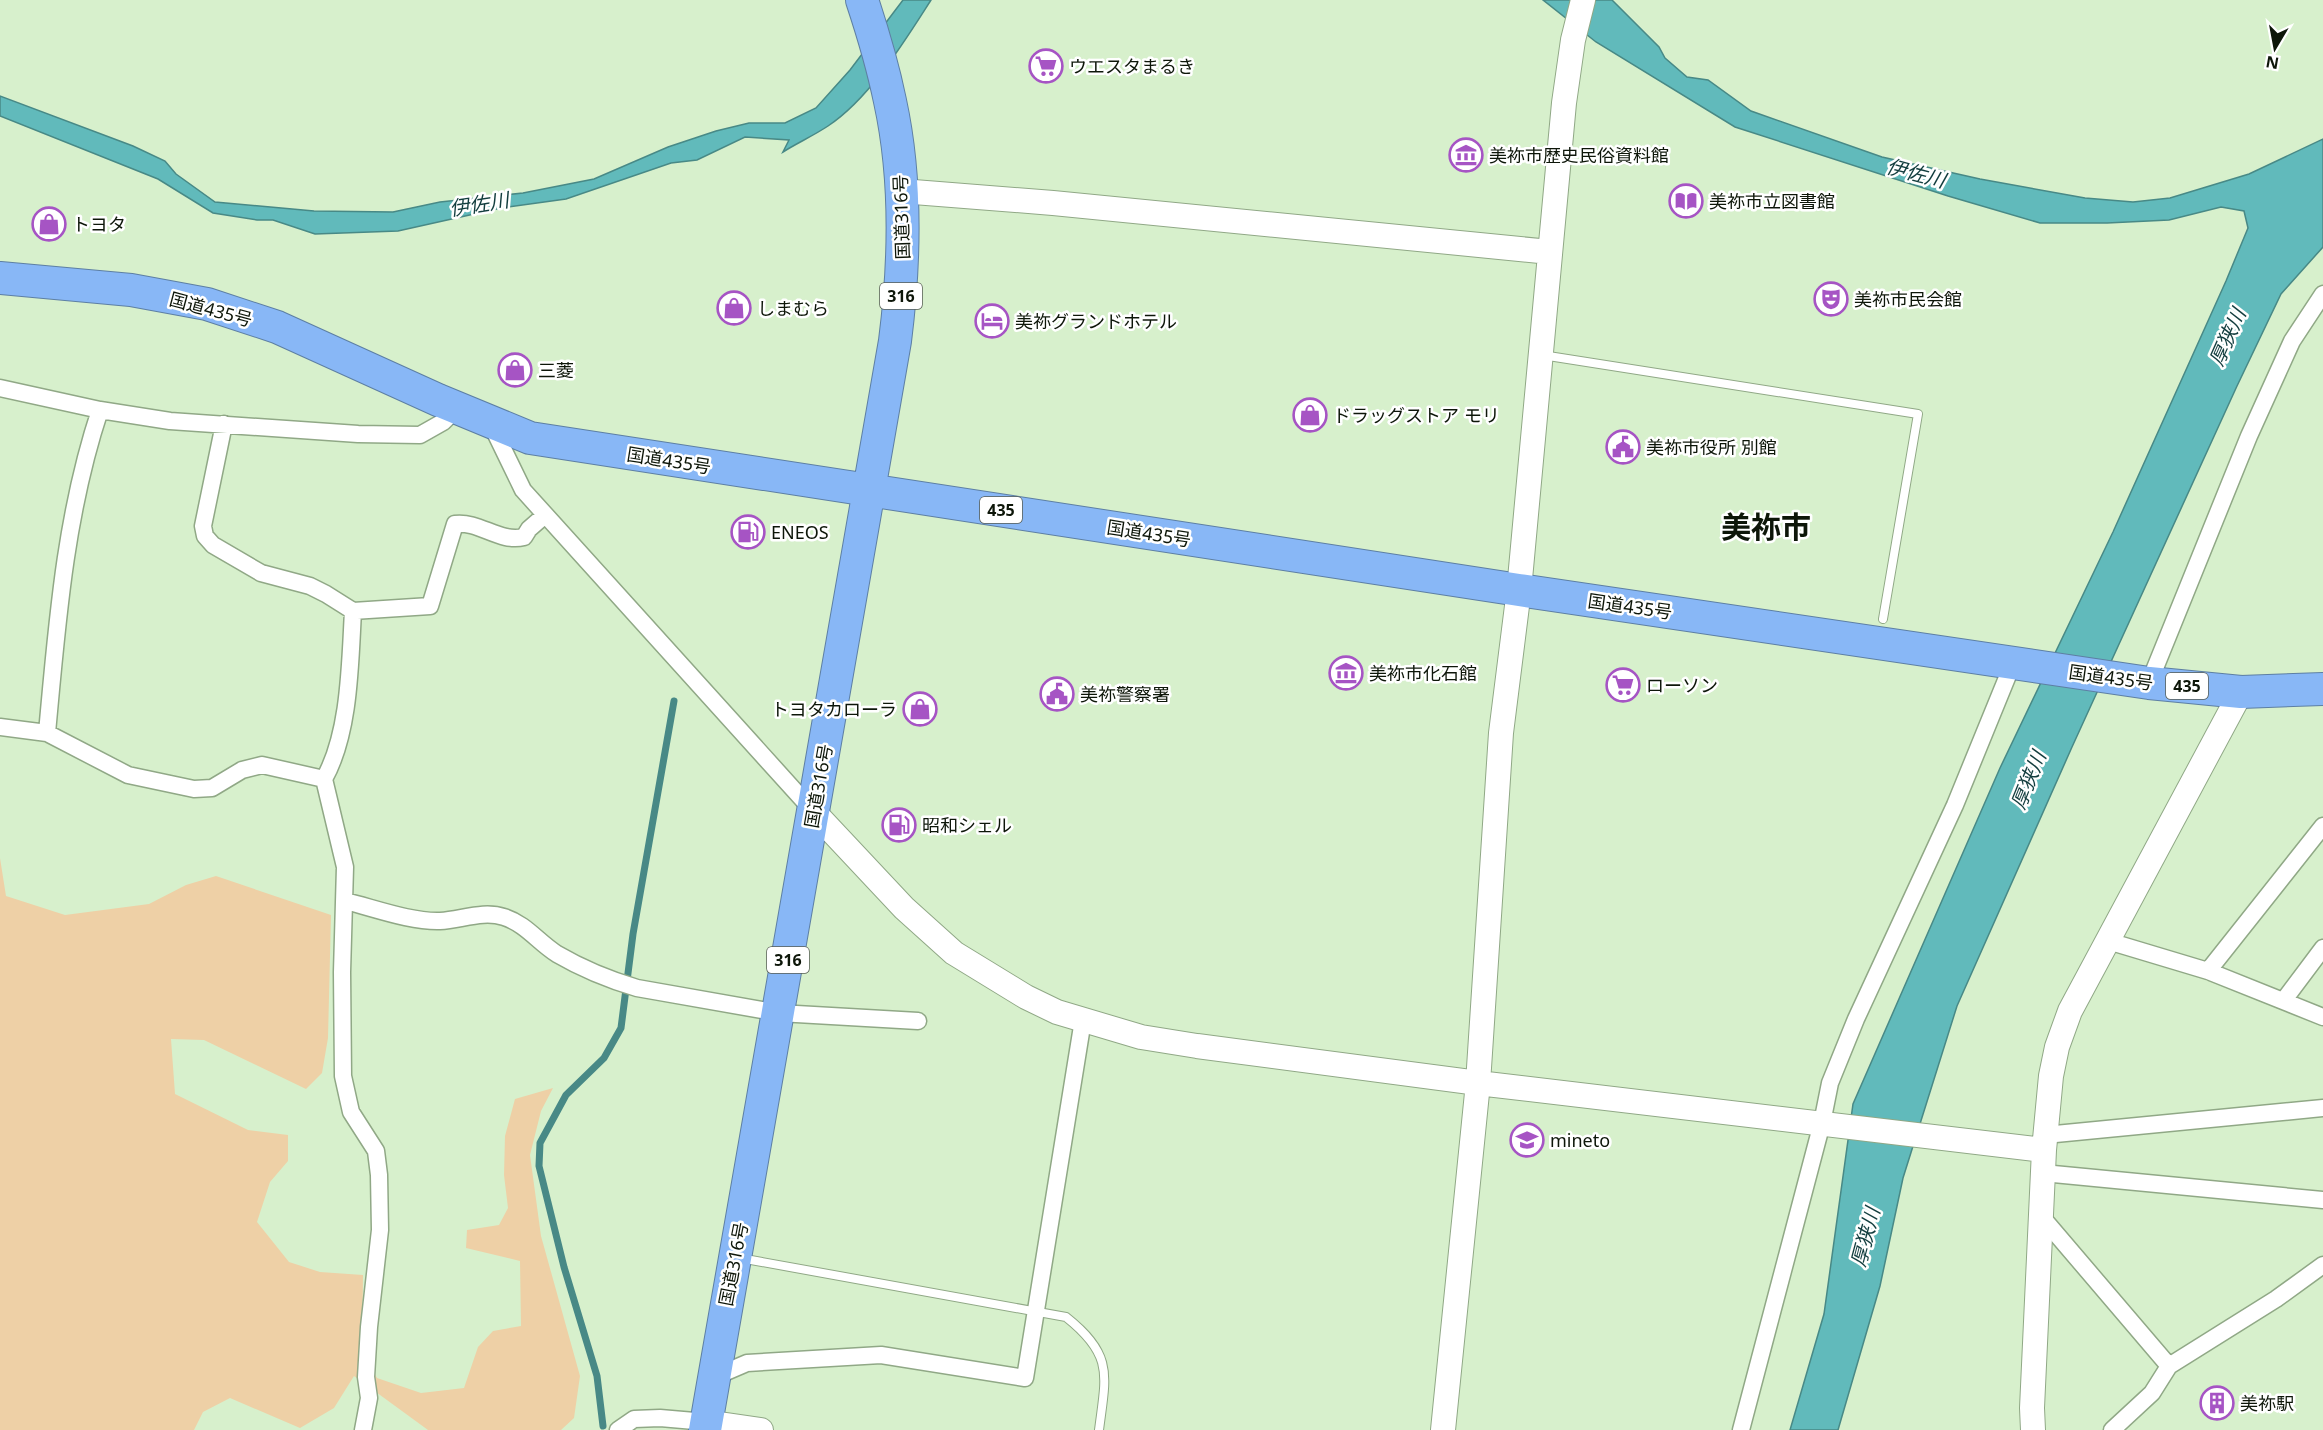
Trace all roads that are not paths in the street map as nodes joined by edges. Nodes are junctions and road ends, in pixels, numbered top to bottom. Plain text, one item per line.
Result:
1 (862, 0) edge
2 (1583, 0) edge
3 (901, 191) junction
4 (1550, 252) junction
5 (0, 278) edge
6 (2323, 294) edge
7 (1541, 355) junction
8 (0, 388) edge
9 (457, 408) junction
10 (100, 410) junction
11 (490, 422) junction
12 (224, 424) junction
13 (868, 489) junction
14 (545, 515) junction
15 (1519, 590) junction
16 (353, 611) junction
17 (1883, 619) dead end
18 (2019, 663) junction
19 (2141, 681) junction
20 (2323, 689) edge
21 (2241, 692) junction
22 (0, 727) edge
23 (47, 733) junction
24 (324, 779) junction
25 (813, 812) junction
26 (2323, 825) edge
27 (345, 901) junction
28 (2108, 941) junction
29 (2323, 948) edge
30 (2208, 970) junction
31 (2284, 1000) junction
32 (779, 1013) junction
33 (2323, 1017) edge
34 (1083, 1020) junction
35 (918, 1021) dead end
36 (1478, 1083) junction
37 (2323, 1108) edge
38 (1828, 1124) junction
39 (2044, 1152) junction
40 (2323, 1200) edge
41 (2041, 1216) junction
42 (734, 1257) junction
43 (2323, 1265) edge
44 (1036, 1310) junction
45 (2169, 1366) junction
46 (712, 1378) junction
47 (705, 1426) edge
48 (363, 1430) edge
49 (618, 1430) edge
50 (761, 1430) edge
51 (1099, 1430) edge
52 (1443, 1430) edge
53 (1741, 1430) edge
54 (2033, 1430) edge
55 (2112, 1430) edge

1 - 3 highway, 国道316号 / 316
2 - 4 street
3 - 4 street
3 - 13 highway, 国道316号 / 316
4 - 7 street
5 - 9 highway, 国道435号 / 435
6 - 19 street
7 - 15 street
7 - 17 lane
8 - 10 street
9 - 11 highway, 国道435号 / 435
9 - 12 street
10 - 12 street
10 - 23 street
11 - 13 highway, 国道435号 / 435
11 - 14 street
12 - 16 street
13 - 15 highway, 国道435号 / 435
13 - 25 highway, 国道316号 / 316
14 - 16 street
14 - 25 street
15 - 18 highway, 国道435号 / 435
15 - 36 street
16 - 24 street
18 - 19 highway, 国道435号 / 435
18 - 38 street
19 - 21 highway, 国道435号 / 435
20 - 21 highway, 国道435号 / 435
21 - 28 street
22 - 23 street
23 - 24 street
24 - 27 street
25 - 32 highway, 国道316号 / 316
25 - 34 street
26 - 30 street
27 - 32 street
27 - 48 street
28 - 30 street
28 - 39 street
29 - 31 street
30 - 31 street
31 - 33 street
32 - 35 street
32 - 42 highway, 国道316号 / 316
34 - 36 street
34 - 44 street
36 - 38 street
36 - 52 street
37 - 39 street
38 - 39 street
38 - 53 street
39 - 40 street
39 - 41 street
41 - 45 street
41 - 54 street
42 - 44 lane
42 - 46 highway, 国道316号 / 316
43 - 45 street
44 - 46 street
44 - 51 lane
45 - 55 street
46 - 47 highway, 国道316号 / 316
47 - 49 street
47 - 50 street

